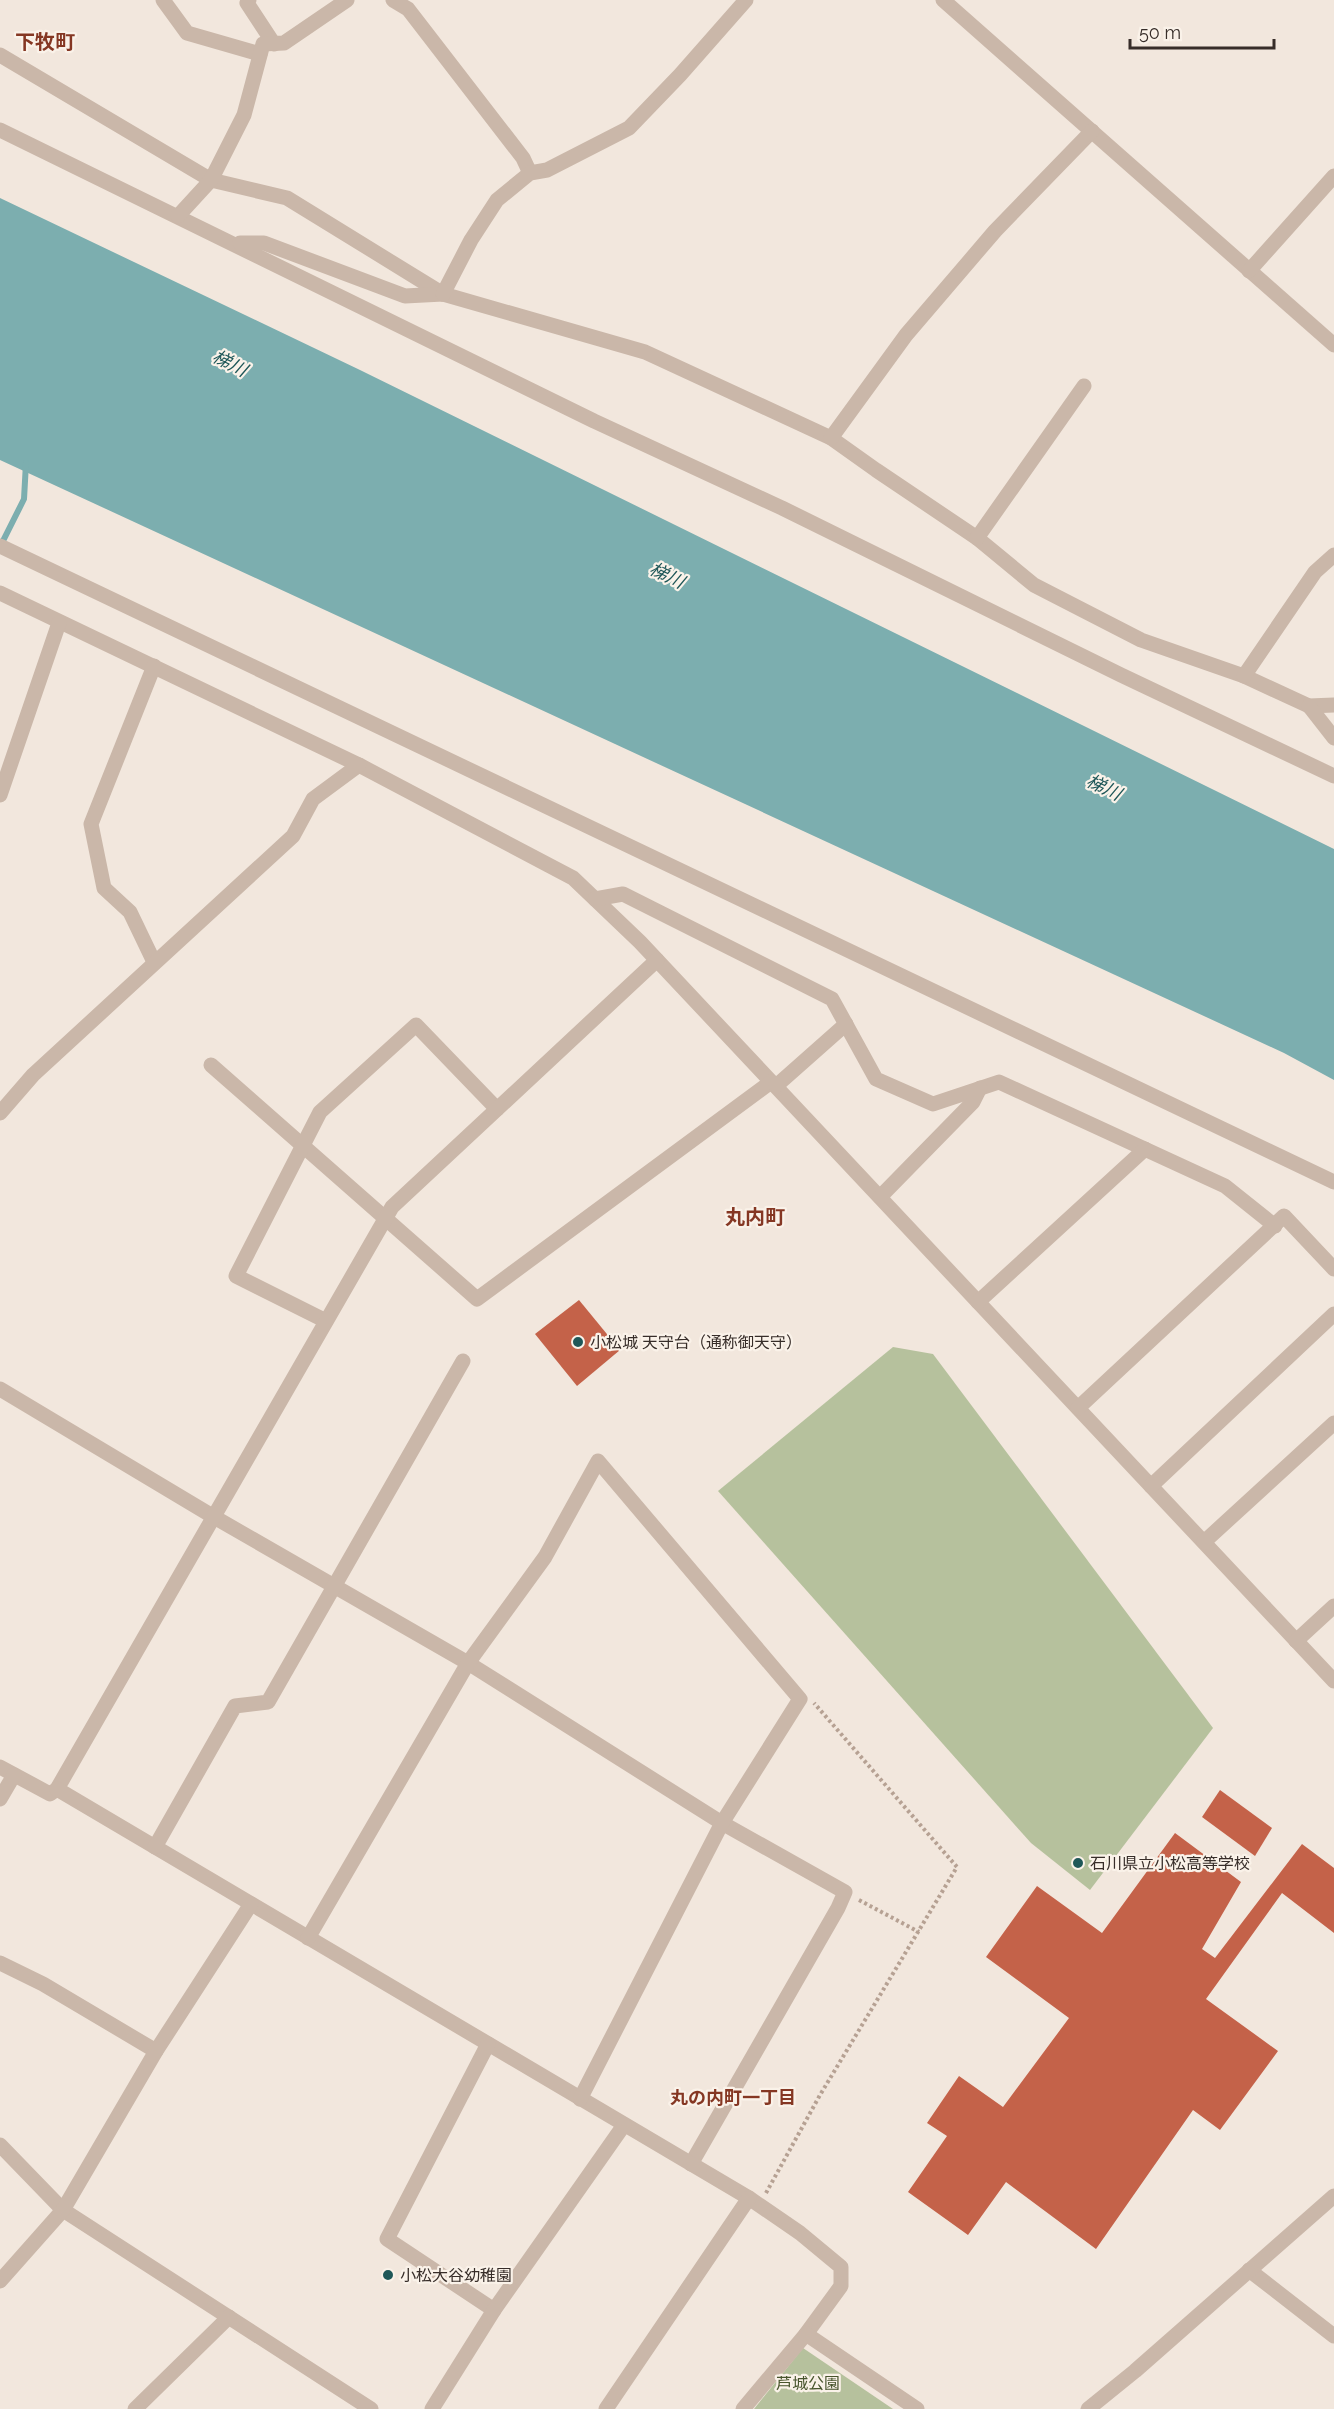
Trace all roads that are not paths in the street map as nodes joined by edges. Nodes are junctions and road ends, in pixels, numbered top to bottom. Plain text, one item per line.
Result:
1 (163, 0) edge
2 (249, 0) edge
3 (347, 0) edge
4 (393, 0) edge
5 (746, 0) edge
6 (943, 0) edge
7 (274, 44) junction
8 (260, 54) junction
9 (0, 55) edge
10 (0, 130) edge
11 (1092, 131) junction
12 (530, 173) junction
13 (1334, 176) edge
14 (211, 180) junction
15 (178, 216) junction
16 (234, 243) junction
17 (1250, 271) junction
18 (443, 294) junction
19 (1334, 345) edge
20 (1084, 386) dead end
21 (831, 438) junction
22 (977, 538) junction
23 (0, 546) edge
24 (1334, 555) edge
25 (0, 593) edge
26 (59, 622) junction
27 (154, 666) junction
28 (1244, 676) junction
29 (1334, 705) edge
30 (1310, 706) junction
31 (1334, 738) edge
32 (359, 765) junction
33 (1334, 776) edge
34 (0, 795) edge
35 (595, 899) junction
36 (657, 960) junction
37 (154, 962) junction
38 (846, 1024) junction
39 (211, 1065) dead end
40 (773, 1084) junction
41 (980, 1089) junction
42 (497, 1108) junction
43 (0, 1113) edge
44 (303, 1146) junction
45 (1145, 1149) junction
46 (1334, 1182) edge
47 (880, 1197) junction
48 (385, 1218) junction
49 (1275, 1226) junction
50 (1334, 1269) edge
51 (978, 1302) junction
52 (1334, 1314) edge
53 (326, 1321) junction
54 (463, 1361) dead end
55 (0, 1389) edge
56 (1078, 1408) junction
57 (1334, 1423) edge
58 (1151, 1486) junction
59 (214, 1517) junction
60 (1204, 1542) junction
61 (334, 1586) junction
62 (1334, 1606) edge
63 (1296, 1641) junction
64 (468, 1663) junction
65 (1334, 1681) edge
66 (0, 1767) edge
67 (14, 1775) junction
68 (57, 1789) junction
69 (0, 1799) edge
70 (722, 1823) junction
71 (154, 1847) junction
72 (251, 1904) junction
73 (308, 1938) junction
74 (0, 1963) edge
75 (488, 2044) junction
76 (156, 2051) junction
77 (580, 2098) junction
78 (624, 2125) junction
79 (0, 2145) edge
80 (691, 2164) junction
81 (1334, 2196) edge
82 (754, 2202) junction
83 (63, 2210) junction
84 (1249, 2270) junction
85 (0, 2281) edge
86 (494, 2310) junction
87 (228, 2317) junction
88 (806, 2334) junction
89 (1334, 2336) edge
90 (135, 2409) edge
91 (371, 2409) edge
92 (432, 2409) edge
93 (606, 2409) edge
94 (743, 2409) edge
95 (917, 2409) edge
96 (1088, 2409) edge

1 - 8 street
2 - 7 street
3 - 7 street
4 - 12 street
5 - 12 street
6 - 11 street
7 - 8 street
8 - 14 street
9 - 14 street
10 - 15 street
11 - 17 street
11 - 21 street
12 - 18 street
13 - 17 street
14 - 15 street
14 - 18 street
15 - 16 street
16 - 18 street
16 - 33 street
17 - 19 street
18 - 21 street
20 - 22 street
21 - 22 street
22 - 28 street
23 - 46 street
24 - 28 street
25 - 26 street
26 - 27 street
26 - 34 street
27 - 32 street
27 - 37 street
28 - 30 street
29 - 30 street
30 - 31 street
32 - 35 street
32 - 37 street
35 - 36 street
35 - 38 street
36 - 40 street
36 - 42 street
37 - 43 street
38 - 40 street
38 - 41 street
39 - 44 street
40 - 47 street
40 - 48 street
41 - 45 street
41 - 47 street
42 - 44 street
42 - 48 street
44 - 48 street
44 - 53 street
45 - 49 street
45 - 51 street
47 - 51 street
48 - 53 street
49 - 50 street
49 - 56 street
51 - 56 street
52 - 58 street
53 - 59 street
54 - 61 street
55 - 59 street
56 - 58 street
57 - 60 street
58 - 60 street
59 - 61 street
59 - 68 street
60 - 63 street
61 - 64 street
61 - 71 street
62 - 63 street
63 - 65 street
64 - 70 street
64 - 70 street
64 - 73 street
66 - 67 street
67 - 68 street
67 - 69 street
68 - 71 street
70 - 77 street
70 - 80 street
71 - 72 street
72 - 73 street
72 - 76 street
73 - 75 street
74 - 76 street
75 - 77 street
75 - 86 street
76 - 83 street
77 - 78 street
78 - 80 street
78 - 86 street
79 - 83 street
80 - 82 street
81 - 84 street
82 - 88 street
82 - 93 street
83 - 85 street
83 - 87 street
84 - 89 street
84 - 96 street
86 - 92 street
87 - 90 street
87 - 91 street
88 - 94 street
88 - 95 street

